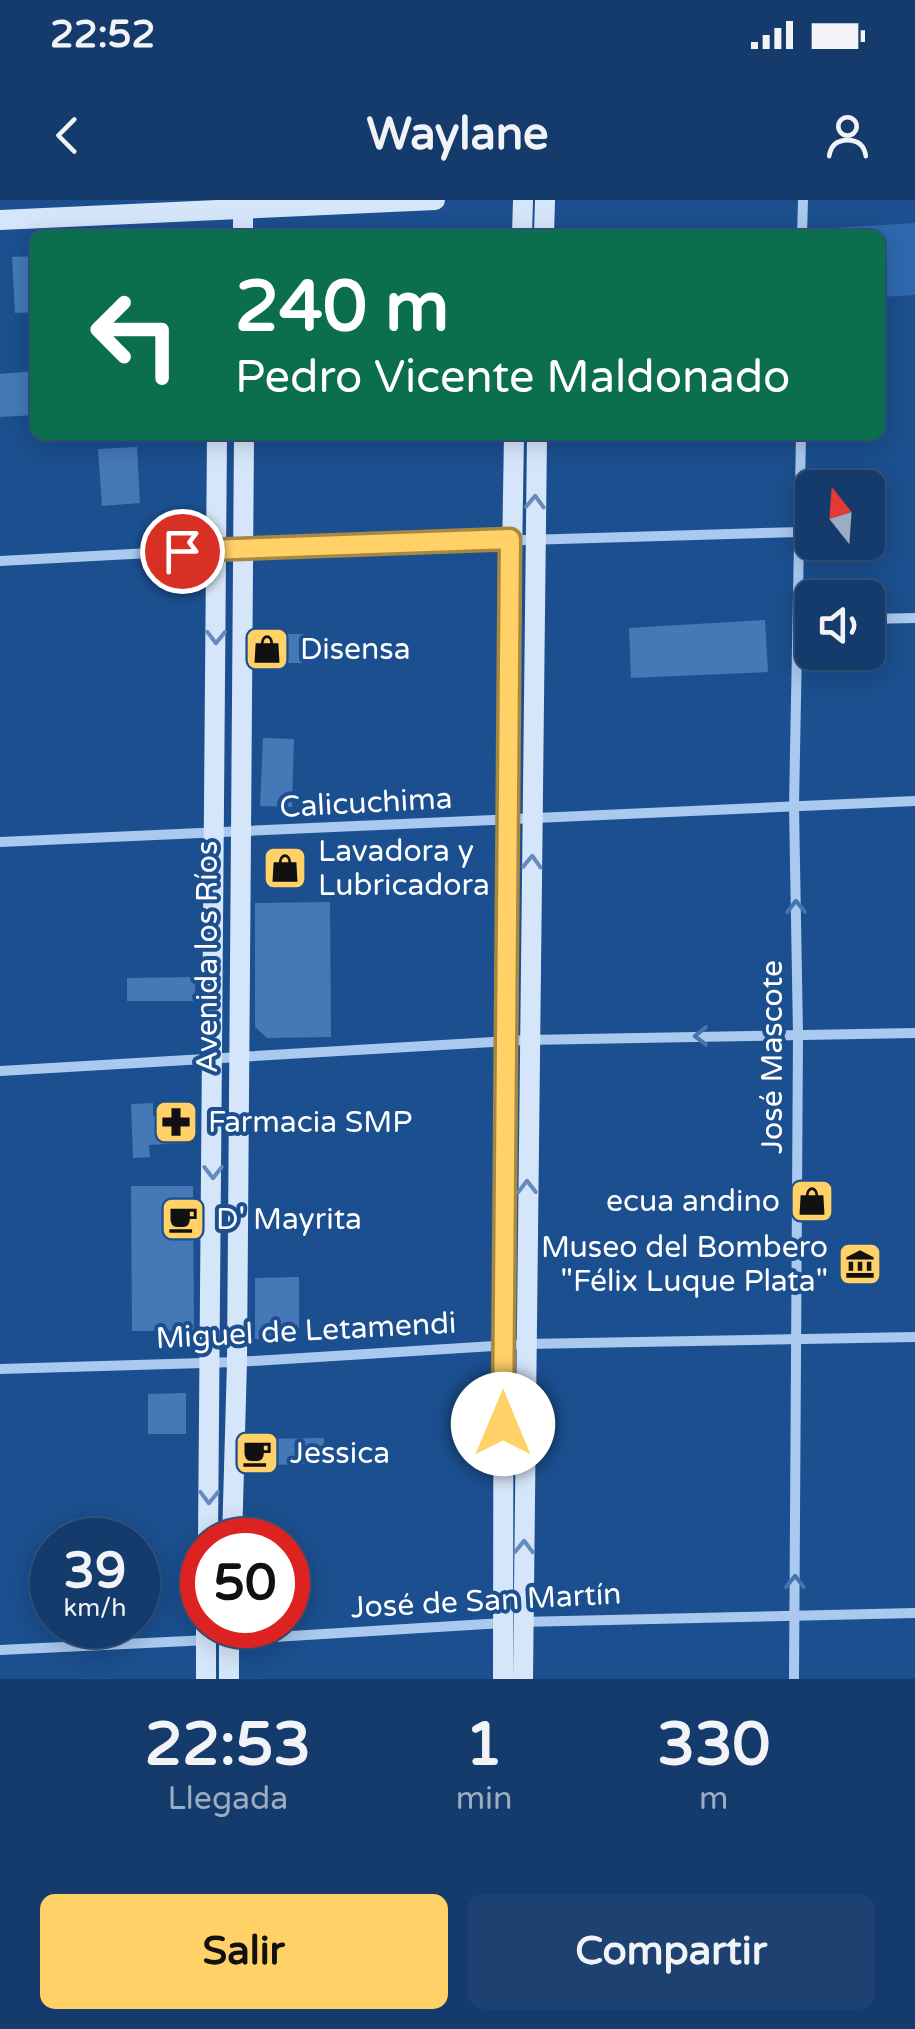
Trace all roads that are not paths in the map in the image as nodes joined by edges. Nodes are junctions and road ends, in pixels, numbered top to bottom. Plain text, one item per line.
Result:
1 (435, 200) edge
2 (523, 200) edge
3 (546, 200) edge
4 (803, 200) edge
5 (243, 205) edge
6 (215, 206) edge
7 (0, 220) edge
8 (522, 230) edge
9 (544, 230) edge
10 (802, 230) edge
11 (217, 440) edge
12 (244, 440) edge
13 (514, 440) edge
14 (537, 440) edge
15 (801, 440) edge
16 (801, 470) edge
17 (795, 532) edge
18 (534, 538) junction
19 (510, 539) junction
20 (244, 548) junction
21 (218, 549) junction
22 (0, 561) edge
23 (885, 618) edge
24 (915, 618) edge
25 (803, 670) edge
26 (915, 801) edge
27 (794, 806) junction
28 (533, 820) junction
29 (510, 821) junction
30 (213, 834) junction
31 (238, 834) junction
32 (0, 842) edge
33 (915, 1033) edge
34 (798, 1034) junction
35 (527, 1040) junction
36 (504, 1041) junction
37 (236, 1060) junction
38 (214, 1061) junction
39 (0, 1071) edge
40 (915, 1337) edge
41 (797, 1340) junction
42 (526, 1344) junction
43 (503, 1345) junction
44 (212, 1362) junction
45 (237, 1362) junction
46 (0, 1370) edge
47 (208, 1518) edge
48 (233, 1518) edge
49 (915, 1613) edge
50 (794, 1616) junction
51 (513, 1622) junction
52 (310, 1629) edge
53 (180, 1635) edge
54 (205, 1648) edge
55 (229, 1648) edge
56 (0, 1650) edge
57 (206, 1679) edge
58 (229, 1679) edge
59 (503, 1679) edge
60 (522, 1679) edge
61 (794, 1679) edge

1 - 5 main road
2 - 8 main road
3 - 9 main road
4 - 10 street
5 - 6 main road
6 - 7 main road
11 - 21 main road, Avenida los Ríos
12 - 20 main road, Avenida los Ríos
13 - 19 main road
18 -> 14 main road
15 - 16 street, José Mascote
17 - 18 street
18 - 19 street
18 - 28 main road
19 - 20 street
19 - 29 main road
20 - 21 street
20 - 31 main road, Avenida los Ríos
21 - 22 street
21 -> 30 main road, Avenida los Ríos
23 - 24 street
25 - 27 street, José Mascote
26 - 27 street, Calicuchima
27 - 28 street, Calicuchima
34 -> 27 street, José Mascote
28 - 29 street, Calicuchima
35 -> 28 main road
29 - 31 street, Calicuchima
29 - 36 main road
30 - 31 street, Calicuchima
30 - 32 street, Calicuchima
30 - 38 main road, Avenida los Ríos
31 - 37 main road, Avenida los Ríos
33 - 34 street
34 -> 35 street
34 - 41 street, José Mascote
35 - 36 street
42 -> 35 main road
36 - 37 street
36 - 43 main road
37 - 38 street
37 - 45 main road, Avenida los Ríos
38 - 39 street
38 -> 44 main road, Avenida los Ríos
40 - 41 street, Miguel de Letamendi
41 - 42 street, Miguel de Letamendi
50 -> 41 street, José Mascote
42 - 43 street, Miguel de Letamendi
51 -> 42 main road
43 - 45 street, Miguel de Letamendi
43 - 51 main road
44 - 45 street, Miguel de Letamendi
44 - 46 street, Miguel de Letamendi
44 -> 47 main road, Avenida los Ríos
45 - 48 main road, Avenida los Ríos
49 - 50 street, José de San Martín
50 - 51 street, José de San Martín
50 - 61 street, José Mascote
51 - 52 street, José de San Martín
51 - 59 main road
51 - 60 main road
53 - 56 street, José de San Martín
54 - 57 main road
55 - 58 main road

